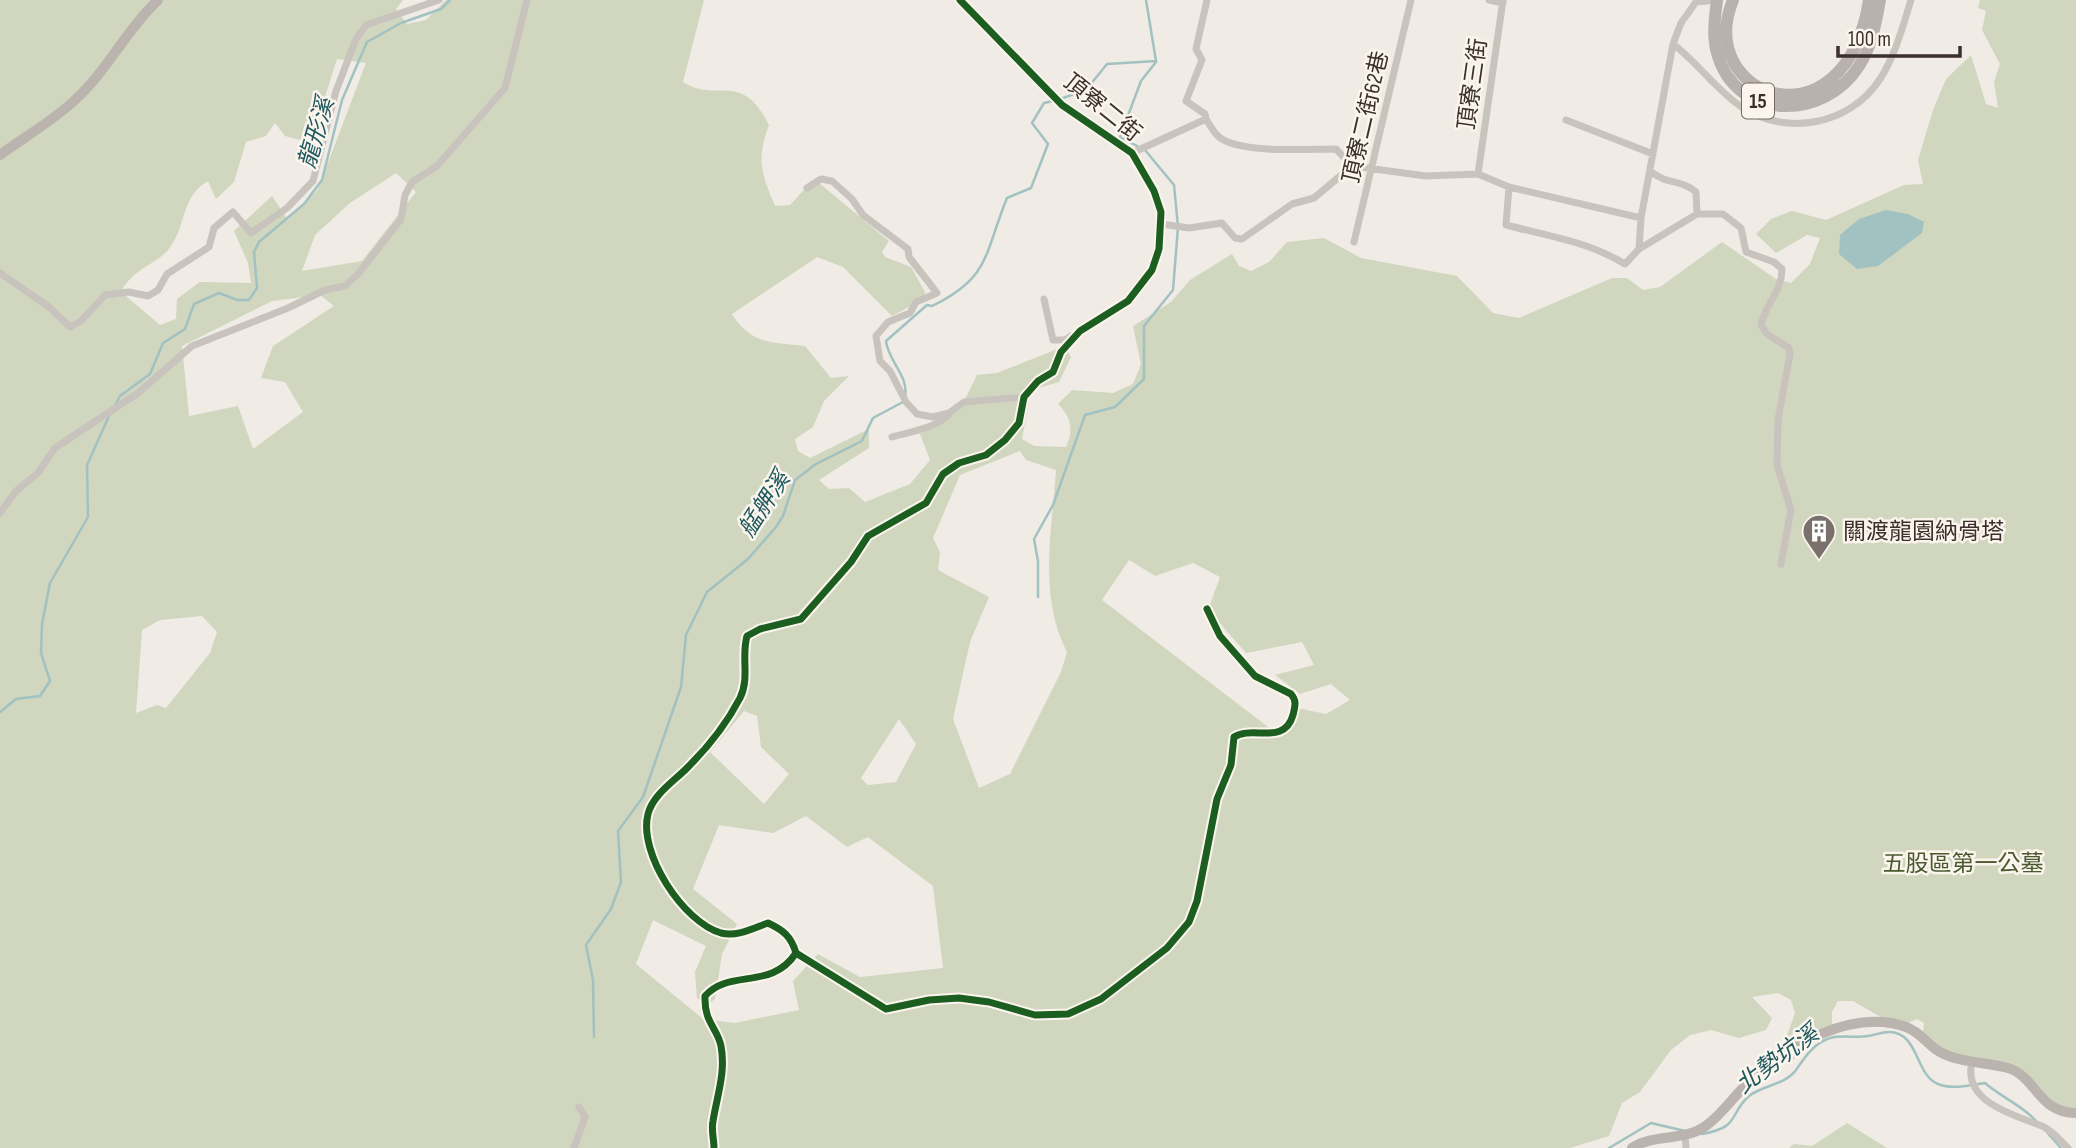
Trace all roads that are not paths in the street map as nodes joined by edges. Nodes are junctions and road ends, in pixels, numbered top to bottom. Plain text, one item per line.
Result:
1 (158, 0) edge
2 (439, 0) edge
3 (527, 0) edge
4 (960, 0) edge
5 (1207, 0) edge
6 (1411, 0) edge
7 (1489, 0) edge
8 (1717, 0) edge
9 (1733, 0) edge
10 (1869, 0) edge
11 (1880, 0) edge
12 (1911, 0) edge
13 (1503, 1) edge
14 (1697, 1) edge
15 (1673, 44) junction
16 (1206, 119) junction
17 (1566, 120) dead end
18 (1132, 153) junction
19 (1653, 154) junction
20 (0, 155) edge
21 (1352, 166) junction
22 (1373, 169) junction
23 (1650, 171) junction
24 (1478, 174) junction
25 (1509, 187) junction
26 (807, 188) dead end
27 (1697, 215) junction
28 (1641, 218) junction
29 (1166, 224) junction
30 (1354, 242) dead end
31 (1639, 249) junction
32 (0, 273) edge
33 (1044, 299) dead end
34 (1080, 331) junction
35 (1024, 397) junction
36 (949, 413) junction
37 (892, 437) dead end
38 (0, 513) edge
39 (1780, 564) dead end
40 (1207, 609) dead end
41 (796, 953) junction
42 (1972, 1062) junction
43 (579, 1107) dead end
44 (2076, 1113) edge
45 (1685, 1135) junction
46 (574, 1148) edge
47 (714, 1148) edge
48 (1632, 1148) edge
49 (1686, 1148) edge
50 (2068, 1148) edge

1 - 20 street
2 - 32 street
3 - 38 street
4 - 18 street, 頂寮二街
5 - 16 street
6 - 22 street, 頂寮二街62巷
7 - 13 street
8 - 11 main road, 15
8 - 14 street
9 - 10 main road
12 - 15 street
13 - 24 street, 頂寮三街
14 - 15 street
15 - 19 street
16 - 18 street, 頂寮二街
16 - 21 street
17 - 19 street
18 - 29 street, 頂寮二街
19 - 23 street
21 - 22 street
21 - 29 street
22 - 24 street
22 - 30 street, 頂寮二街62巷
23 - 27 street
23 - 28 street
24 - 25 street
25 - 28 street
25 - 31 street
26 - 36 street
27 - 31 street
27 - 39 street
28 - 31 street
29 - 34 street
33 - 34 street
34 - 35 street
35 - 36 street
35 - 41 street
36 - 37 street
40 - 41 street
41 - 47 street
42 - 44 street
42 - 45 street
42 - 50 street
43 - 46 street
45 - 48 street
45 - 49 street

